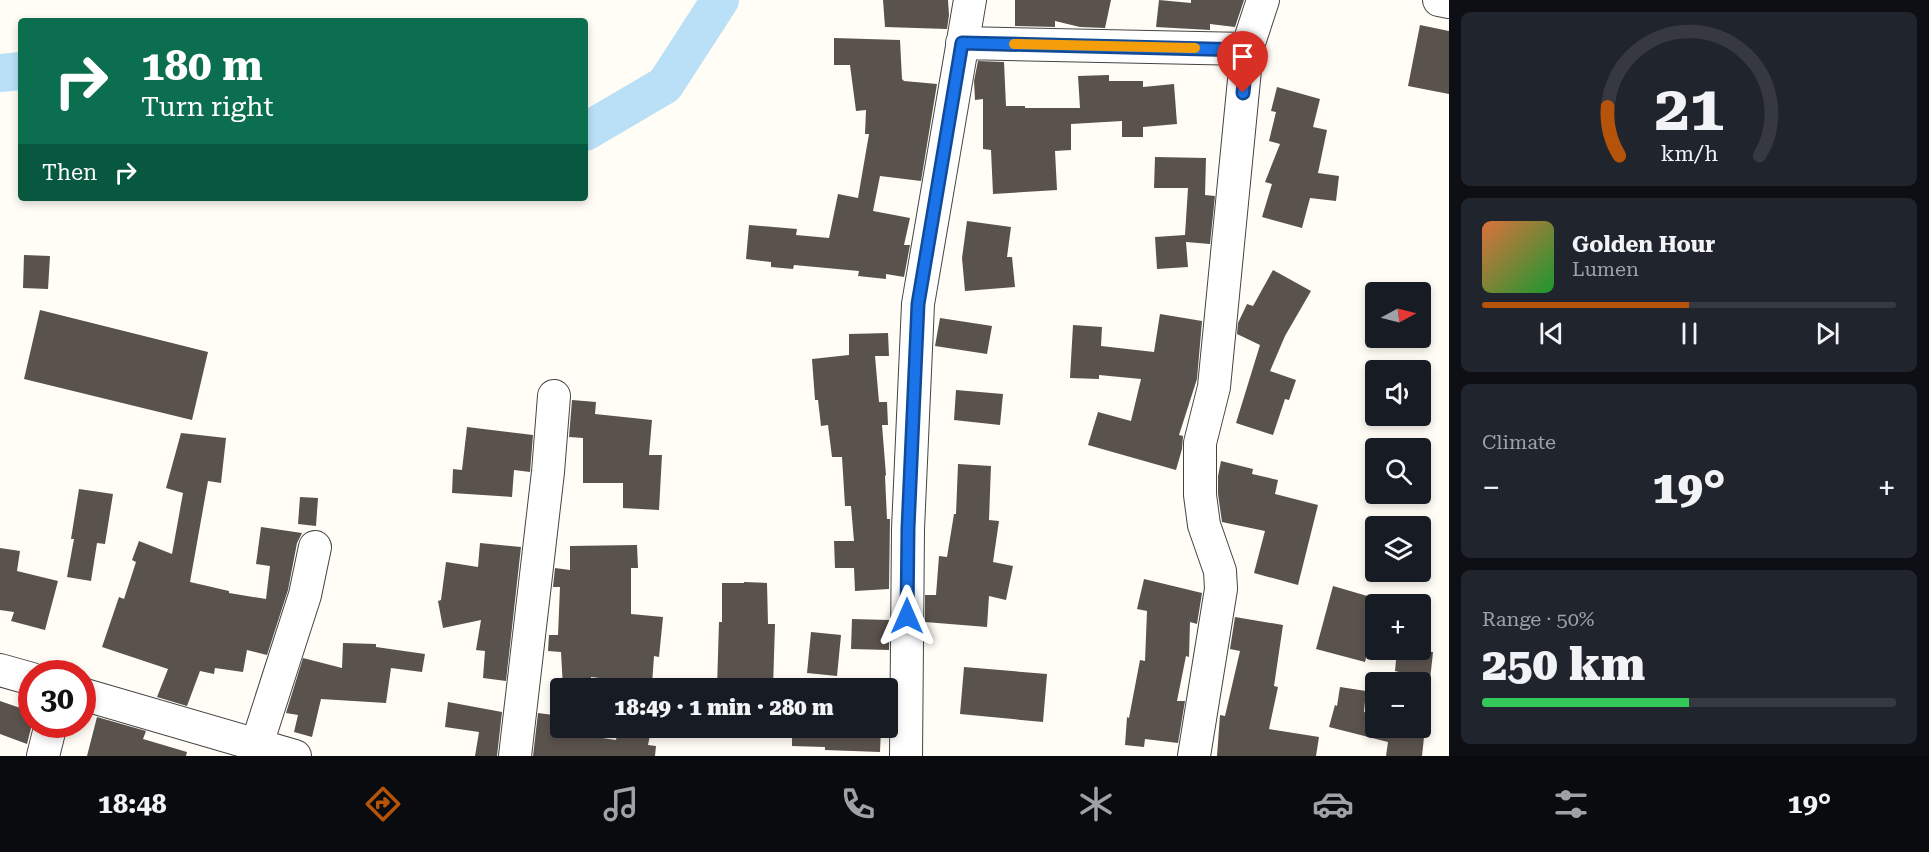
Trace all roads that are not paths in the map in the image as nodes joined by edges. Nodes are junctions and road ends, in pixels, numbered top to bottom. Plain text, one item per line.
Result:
1 (970, 0) edge
2 (1263, 0) edge
3 (1439, 0) edge
4 (1449, 2) edge
5 (962, 43) junction
6 (1247, 50) junction
7 (554, 396) dead end
8 (315, 547) dead end
9 (0, 670) edge
10 (18, 675) edge
11 (96, 696) edge
12 (263, 726) junction
13 (48, 738) edge
14 (43, 756) edge
15 (295, 756) edge
16 (515, 756) edge
17 (906, 756) edge
18 (1194, 756) edge

1 - 5 street
2 - 6 street
3 - 4 street
5 - 6 street
5 - 17 street
6 - 18 street
7 - 16 street
8 - 12 street
9 - 10 street
11 - 12 street
12 - 15 street
13 - 14 street

